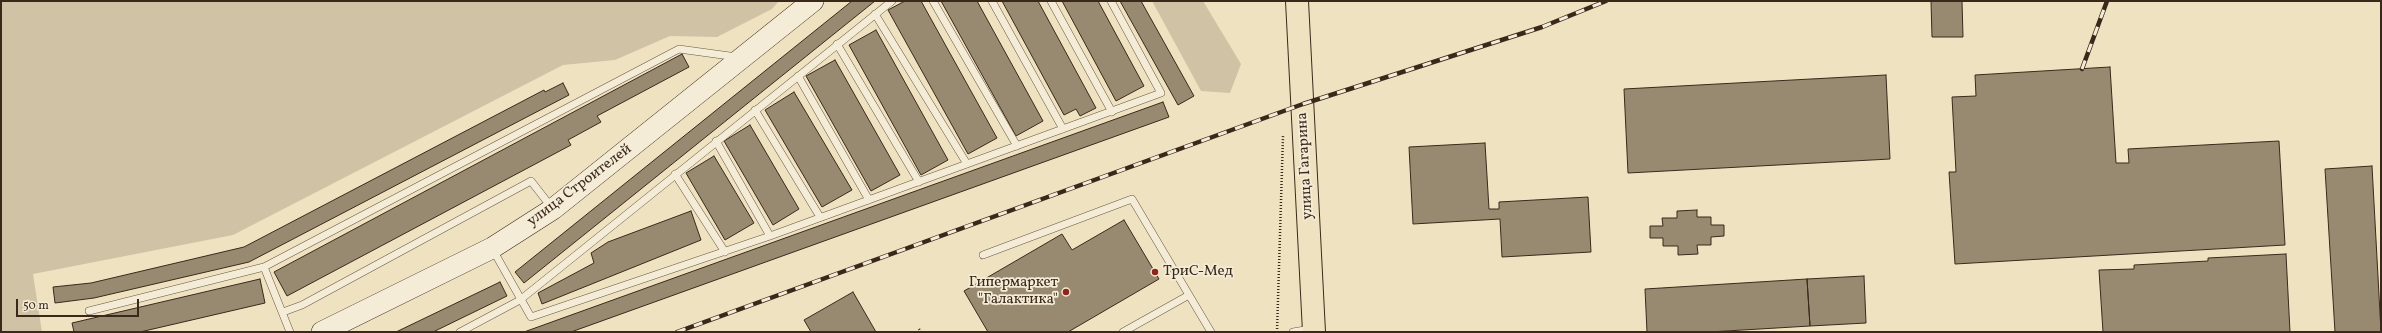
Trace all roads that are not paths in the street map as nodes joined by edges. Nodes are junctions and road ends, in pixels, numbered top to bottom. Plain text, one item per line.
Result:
1 (813, 1) edge
2 (892, 1) edge
3 (933, 1) edge
4 (992, 1) edge
5 (1051, 1) edge
6 (1111, 1) edge
7 (1297, 1) edge
8 (875, 14) junction
9 (838, 44) junction
10 (743, 57) junction
11 (798, 76) junction
12 (754, 110) junction
13 (1112, 112) junction
14 (1063, 129) junction
15 (716, 141) junction
16 (1017, 146) junction
17 (967, 164) junction
18 (675, 174) junction
19 (919, 182) junction
20 (869, 200) junction
21 (553, 209) junction
22 (820, 218) junction
23 (770, 236) junction
24 (492, 248) junction
25 (725, 252) junction
26 (983, 256) dead end
27 (264, 268) junction
28 (1189, 295) junction
29 (520, 300) junction
30 (90, 311) dead end
31 (282, 312) junction
32 (1307, 331) edge
33 (290, 332) edge
34 (322, 332) edge
35 (460, 332) edge
36 (1123, 332) edge
37 (1211, 332) edge

1 - 10 main road, улица Строителей
2 - 8 lane
3 - 16 lane
4 - 14 lane
5 - 13 lane
6 - 13 lane
7 - 32 main road, улица Гагарина
8 - 9 lane
8 - 17 lane
9 - 11 lane
9 - 19 lane
10 - 21 main road, улица Строителей
10 - 27 lane
11 - 12 lane
11 - 20 lane
12 - 15 lane
12 - 22 lane
13 - 14 lane
14 - 16 lane
15 - 18 lane
15 - 23 lane
16 - 17 lane
17 - 19 lane
18 - 25 lane
18 - 29 lane
19 - 20 lane
20 - 22 lane
21 - 24 main road, улица Строителей
21 - 31 lane
22 - 23 lane
23 - 25 lane
24 - 29 lane
24 - 34 main road, улица Строителей
25 - 29 lane
26 - 28 lane
27 - 30 lane
27 - 31 lane
28 - 36 lane
28 - 37 lane
29 - 35 lane
31 - 33 lane

